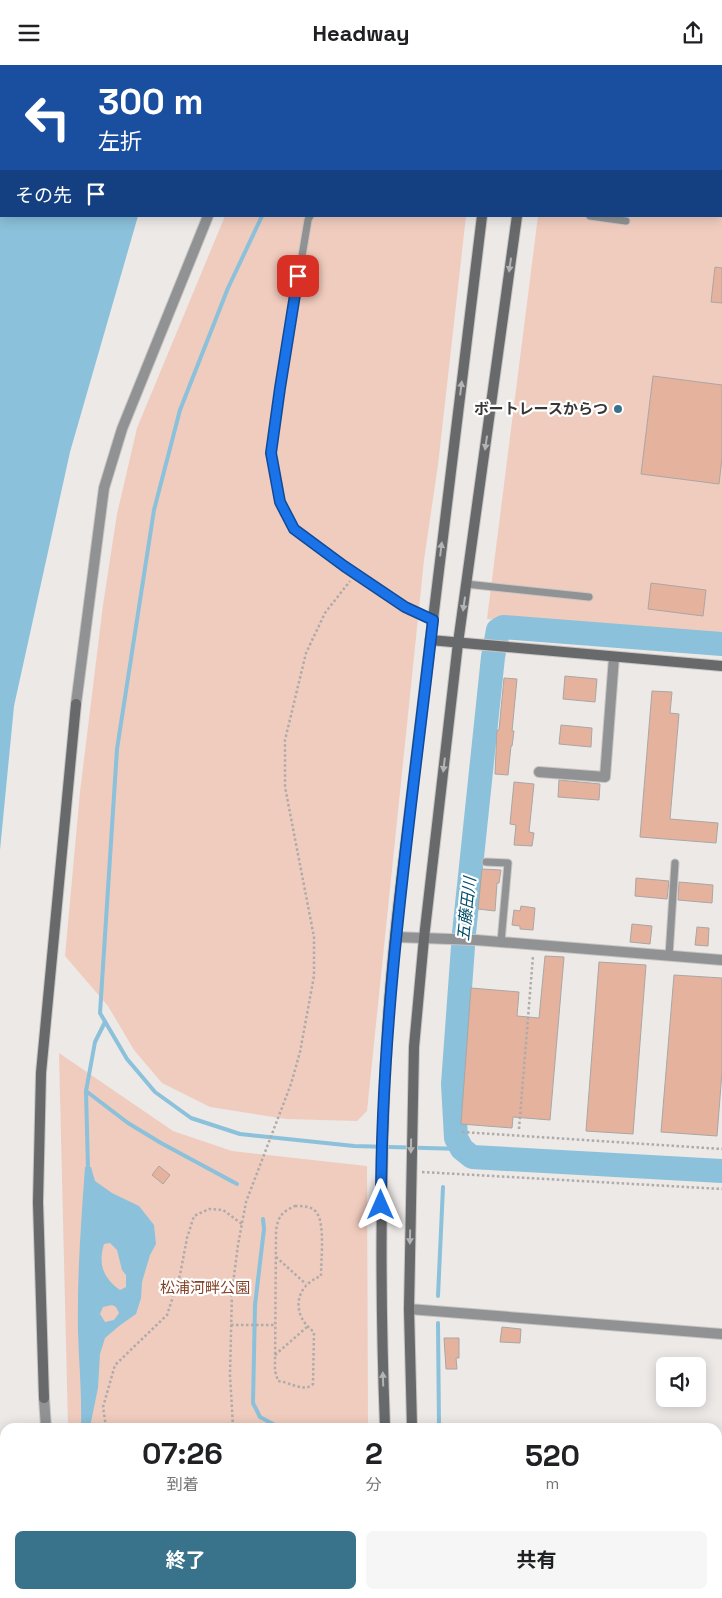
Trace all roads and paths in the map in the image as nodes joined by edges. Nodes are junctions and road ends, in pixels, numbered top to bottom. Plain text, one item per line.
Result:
1 (208, 217) edge
2 (310, 217) edge
3 (482, 217) edge
4 (517, 217) edge
5 (597, 217) edge
6 (626, 221) dead end
7 (356, 574) junction
8 (466, 584) junction
9 (589, 597) dead end
10 (433, 620) junction
11 (430, 640) junction
12 (458, 643) junction
13 (614, 657) junction
14 (722, 666) edge
15 (539, 772) dead end
16 (486, 862) dead end
17 (675, 863) dead end
18 (396, 937) junction
19 (424, 938) junction
20 (501, 942) junction
21 (534, 945) junction
22 (669, 956) junction
23 (722, 960) edge
24 (519, 1129) dead end
25 (462, 1132) dead end
26 (722, 1149) edge
27 (410, 1171) junction
28 (722, 1189) edge
29 (242, 1224) junction
30 (276, 1257) junction
31 (306, 1284) junction
32 (409, 1309) junction
33 (231, 1325) junction
34 (275, 1325) junction
35 (307, 1327) junction
36 (722, 1334) edge
37 (275, 1355) junction
38 (46, 1423) edge
39 (105, 1423) edge
40 (234, 1423) edge
41 (385, 1423) edge
42 (412, 1423) edge

1 - 38 street
2 - 7 lane
10 -> 3 street
4 -> 8 street
5 - 6 lane
7 - 10 lane
7 - 29 path
8 - 9 lane
8 -> 12 street
10 - 11 street
11 - 12 street
11 - 18 street
12 - 13 street
12 -> 19 street
13 - 14 street
13 - 15 street
16 - 20 lane
17 - 22 lane
18 - 19 street
41 -> 18 street
19 - 20 street
19 -> 27 street
20 - 21 street
21 - 22 street
21 - 24 path
22 - 23 street
25 - 26 path
27 - 28 path
27 -> 32 street
29 - 33 path
29 - 39 path
30 - 31 path
30 - 31 path
30 - 34 path
31 - 35 path
32 - 36 street
32 - 42 street
33 - 34 path
33 - 40 path
34 - 37 path
35 - 37 path
35 - 37 path

